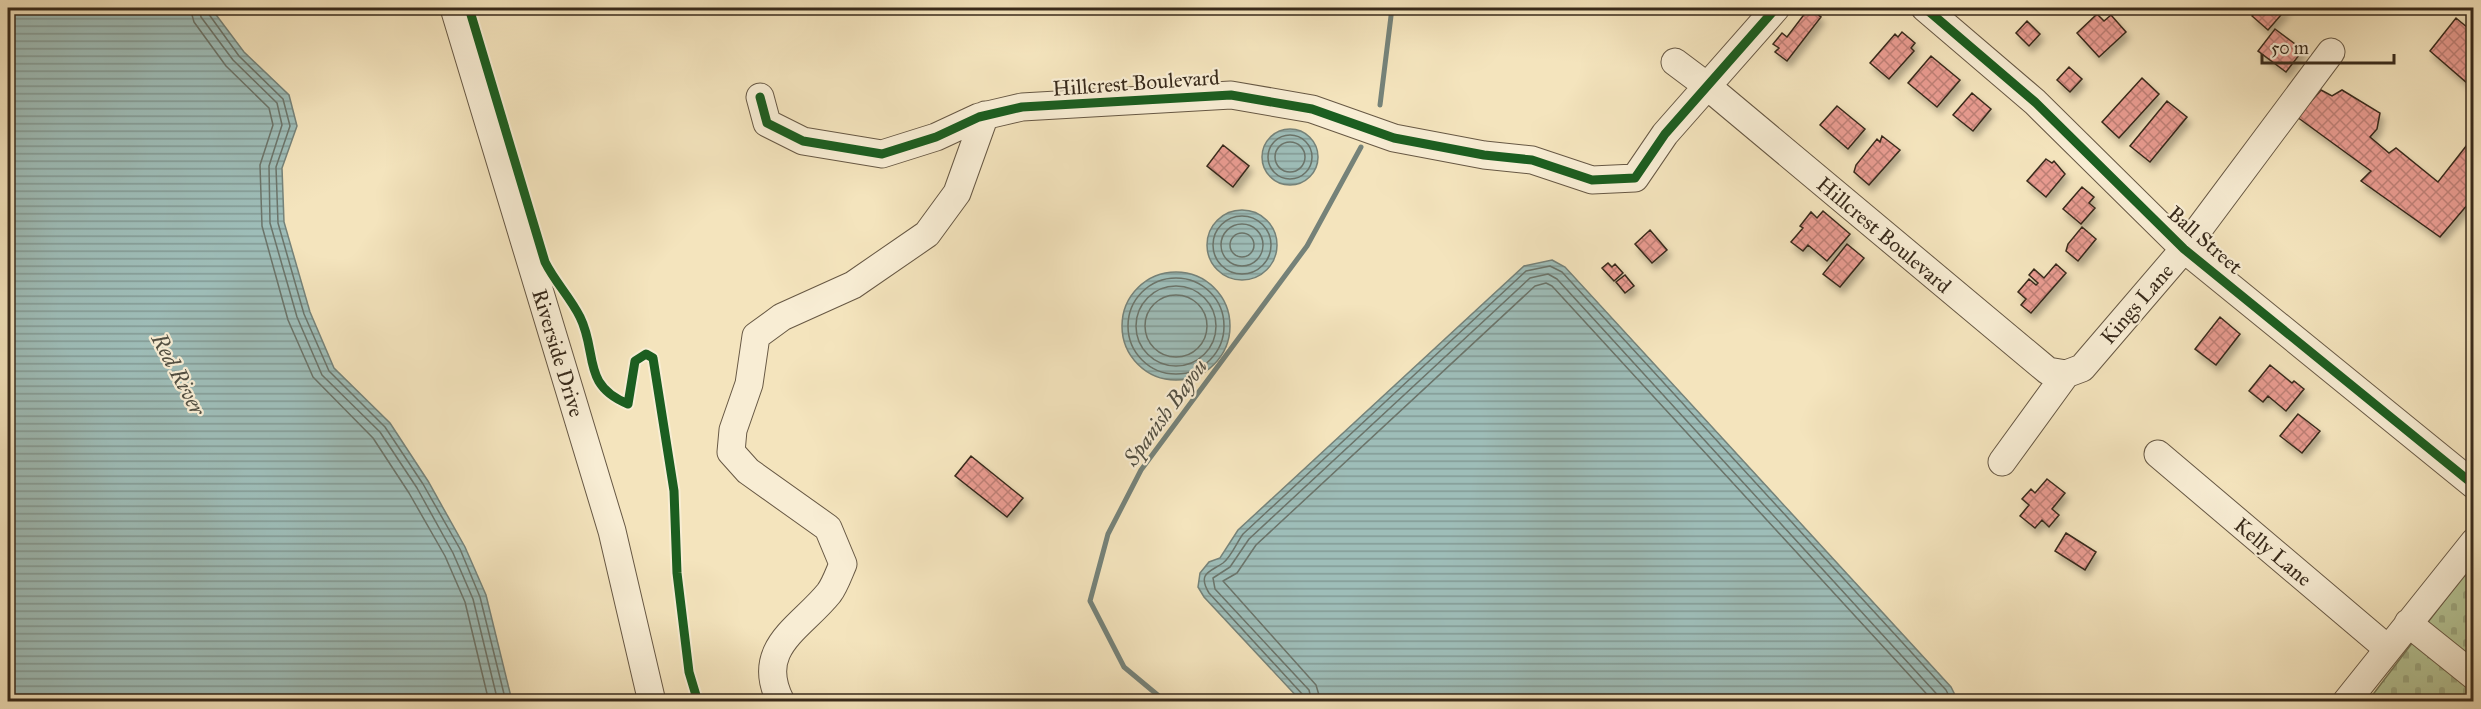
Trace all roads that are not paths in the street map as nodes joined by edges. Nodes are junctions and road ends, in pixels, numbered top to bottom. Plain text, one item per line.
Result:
1 (453, 8) edge
2 (1776, 8) edge
3 (1925, 8) edge
4 (2331, 51) dead end
5 (1675, 62) dead end
6 (1707, 86) junction
7 (759, 97) dead end
8 (985, 115) junction
9 (2184, 249) junction
10 (2066, 374) junction
11 (2158, 454) dead end
12 (2002, 462) dead end
13 (2474, 485) edge
14 (2474, 542) edge
15 (2408, 623) junction
16 (2388, 649) junction
17 (2474, 676) edge
18 (651, 702) edge
19 (781, 702) edge
20 (2346, 702) edge

1 - 18 street, Riverside Drive
2 - 6 street
3 - 9 street, Ball Street
4 - 9 street, Kings Lane
5 - 6 street, Hillcrest Boulevard
6 - 8 street, Hillcrest Boulevard
6 - 10 street, Hillcrest Boulevard
7 - 8 street, Hillcrest Boulevard
8 - 19 street
9 - 10 street, Kings Lane
9 - 13 street, Ball Street
10 - 12 street, Kings Lane
11 - 16 street, Kelly Lane
14 - 15 street
15 - 16 street
15 - 17 street
16 - 20 street

